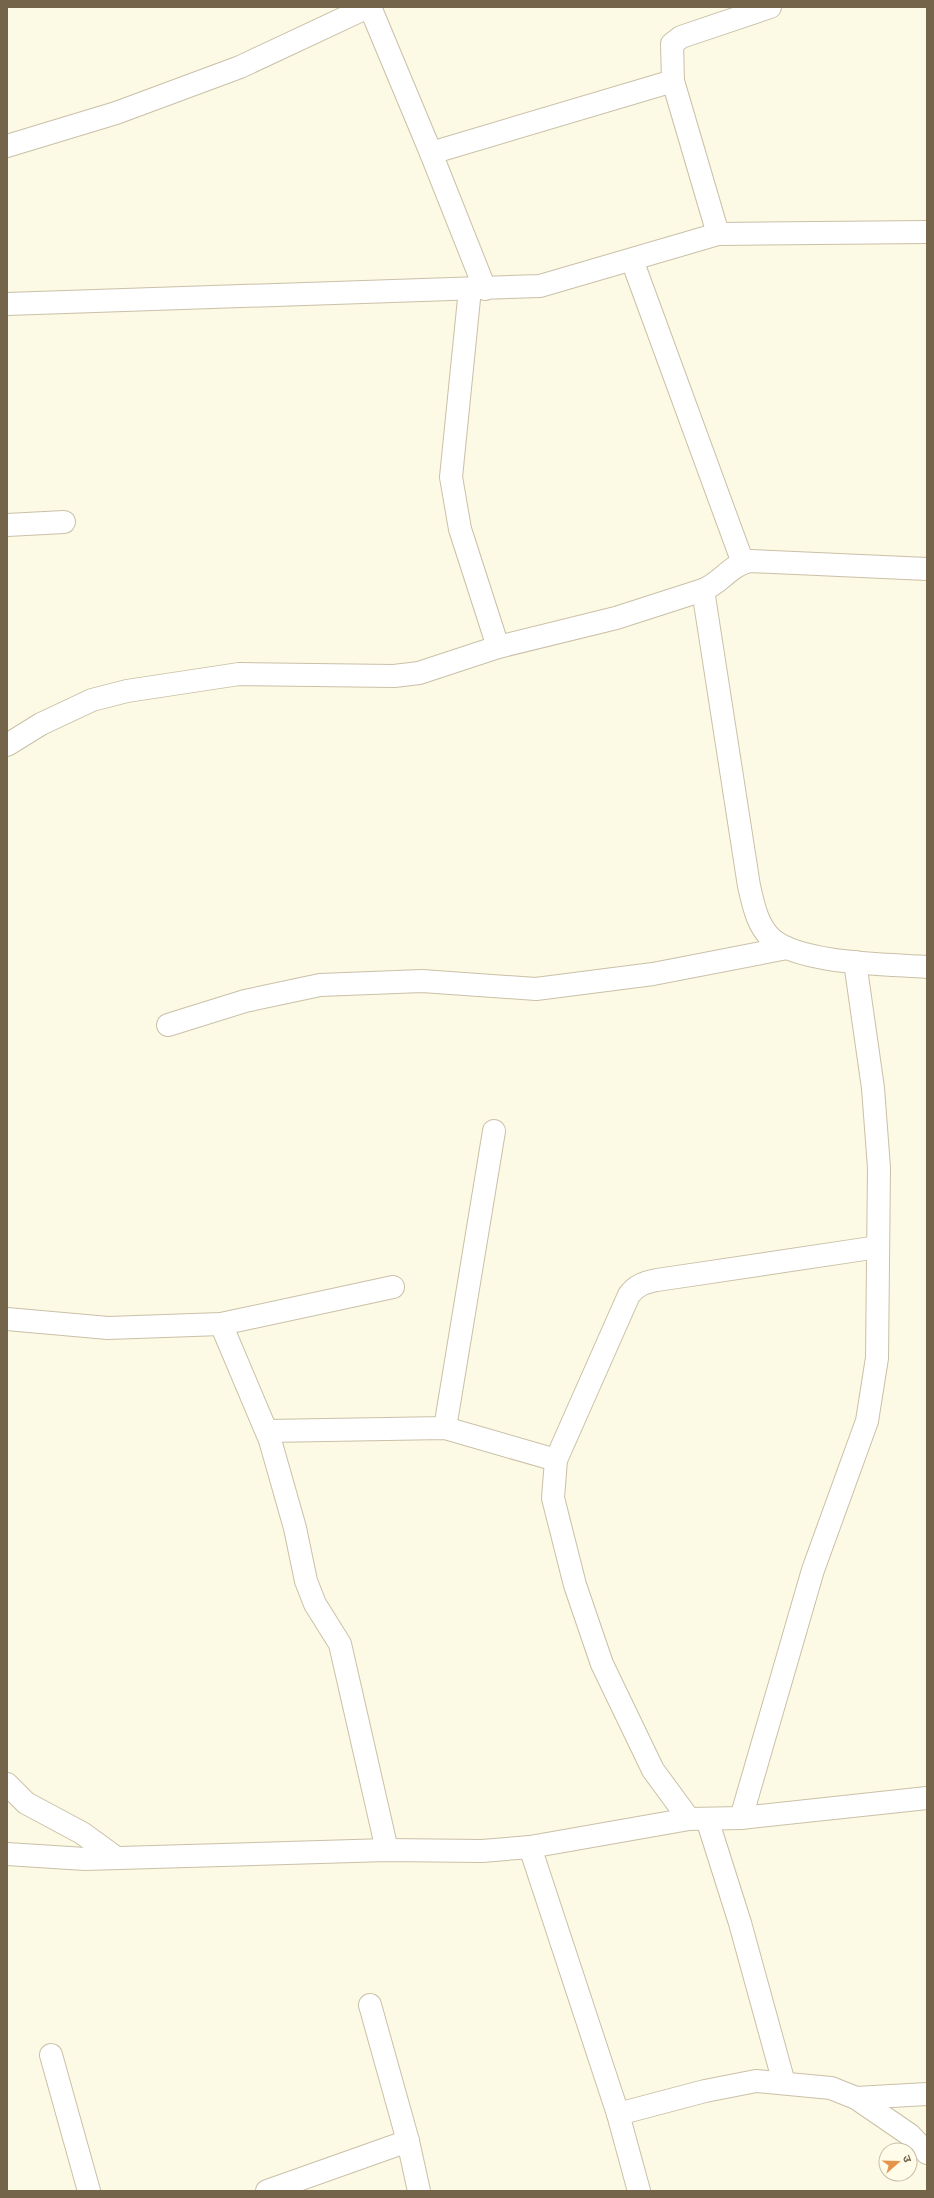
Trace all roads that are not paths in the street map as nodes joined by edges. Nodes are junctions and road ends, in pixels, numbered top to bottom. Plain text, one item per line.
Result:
1 (369, 7) edge
2 (770, 7) edge
3 (673, 81) junction
4 (7, 146) edge
5 (432, 153) junction
6 (927, 232) edge
7 (718, 234) junction
8 (632, 260) junction
9 (477, 289) junction
10 (7, 304) edge
11 (64, 522) dead end
12 (7, 525) edge
13 (743, 563) junction
14 (927, 569) edge
15 (703, 590) junction
16 (498, 647) junction
17 (7, 744) edge
18 (787, 948) junction
19 (855, 962) junction
20 (927, 967) edge
21 (168, 1025) dead end
22 (494, 1131) dead end
23 (878, 1247) junction
24 (393, 1287) dead end
25 (7, 1319) edge
26 (221, 1324) junction
27 (445, 1428) junction
28 (267, 1432) junction
29 (556, 1460) junction
30 (7, 1784) edge
31 (927, 1798) edge
32 (741, 1818) junction
33 (698, 1819) junction
34 (530, 1847) junction
35 (387, 1850) junction
36 (7, 1854) edge
37 (115, 1857) junction
38 (370, 2005) dead end
39 (51, 2055) dead end
40 (784, 2083) junction
41 (927, 2094) edge
42 (856, 2098) junction
43 (618, 2114) junction
44 (408, 2141) junction
45 (927, 2153) edge
46 (89, 2191) edge
47 (267, 2191) edge
48 (419, 2191) edge
49 (639, 2191) edge

1 - 4 street
1 - 5 street
2 - 3 street
3 - 5 street
3 - 7 street
5 - 9 street
6 - 7 street
7 - 8 street
8 - 9 street
8 - 13 street
9 - 10 street
9 - 16 street
11 - 12 street
13 - 14 street
13 - 15 street
15 - 16 street
15 - 18 street
16 - 17 street
18 - 19 street
18 - 21 street
19 - 20 street
19 - 23 street
22 - 27 street
23 - 29 street
23 - 32 street
24 - 26 street
25 - 26 street
26 - 28 street
27 - 28 street
27 - 29 street
28 - 35 street
29 - 33 street
30 - 37 street
31 - 32 street
32 - 33 street
33 - 34 street
33 - 40 street
34 - 35 street
34 - 43 street
35 - 37 street
36 - 37 street
38 - 44 street
39 - 46 street
40 - 42 street
40 - 43 street
41 - 42 street
42 - 45 street
43 - 49 street
44 - 47 street
44 - 48 street

